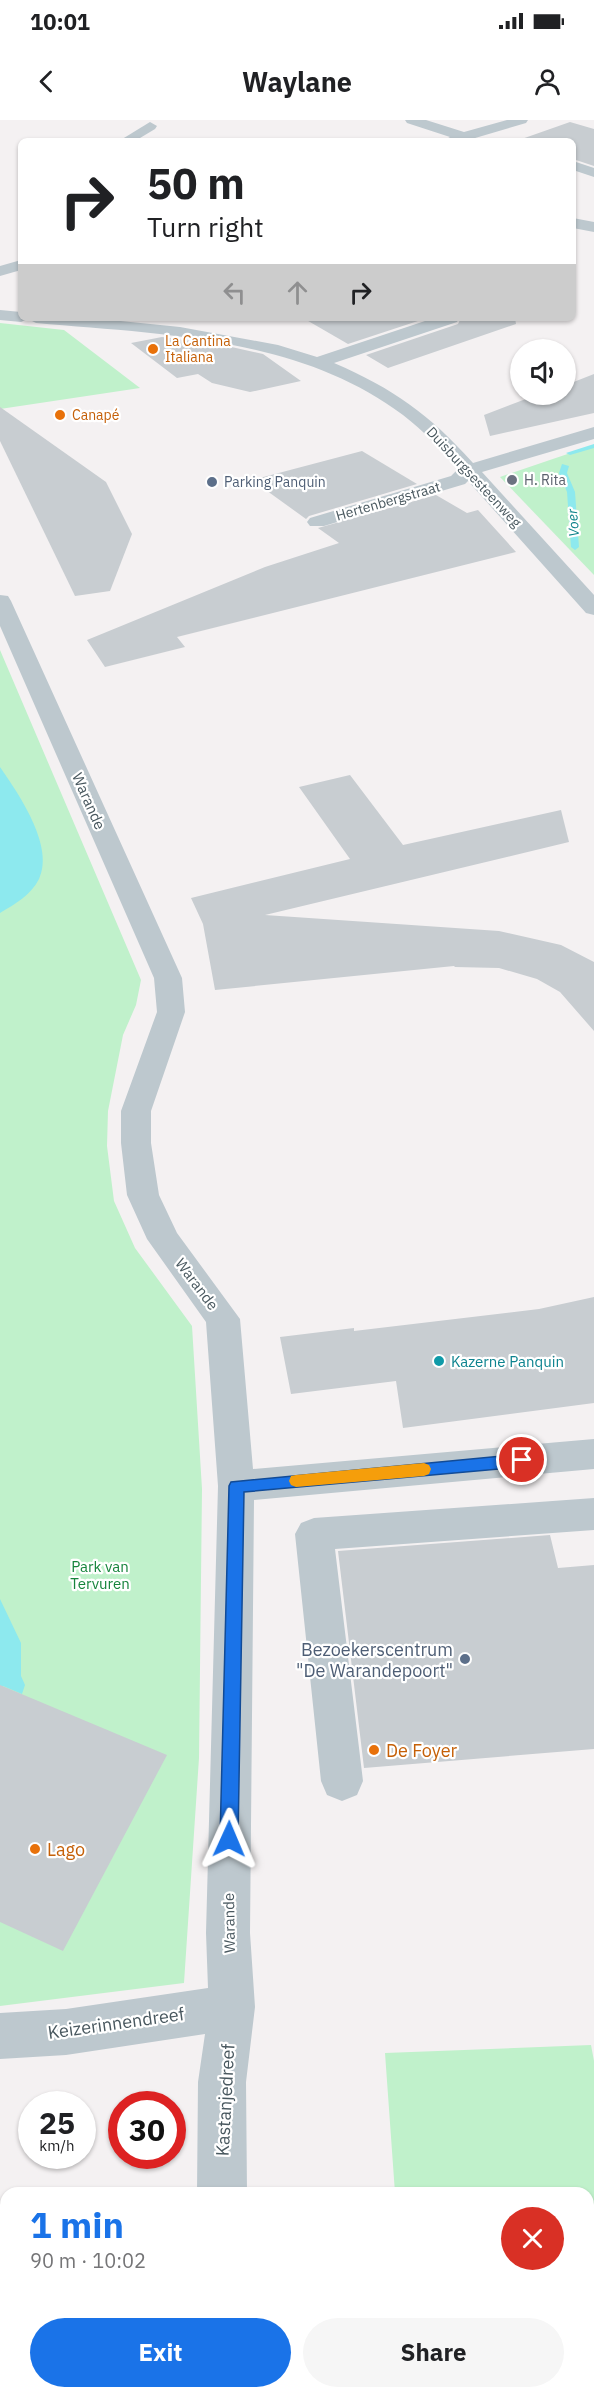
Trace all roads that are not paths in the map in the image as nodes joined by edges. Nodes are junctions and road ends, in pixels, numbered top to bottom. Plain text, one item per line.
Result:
1 (412, 120) edge
2 (521, 120) edge
3 (150, 126) dead end
4 (482, 132) junction
5 (465, 137) junction
6 (131, 138) edge
7 (461, 138) edge
8 (499, 138) edge
9 (576, 166) edge
10 (594, 173) edge
11 (576, 224) edge
12 (594, 227) edge
13 (18, 267) edge
14 (3, 282) edge
15 (0, 315) edge
16 (18, 316) edge
17 (66, 321) edge
18 (110, 321) edge
19 (442, 321) edge
20 (125, 327) junction
21 (316, 363) junction
22 (594, 433) edge
23 (469, 470) junction
24 (317, 522) dead end
25 (0, 601) edge
26 (594, 608) edge
27 (594, 1454) edge
28 (236, 1486) junction
29 (594, 1514) edge
30 (342, 1781) dead end
31 (232, 2007) junction
32 (0, 2036) edge
33 (222, 2187) edge

1 - 5 street
2 - 4 street
3 - 6 street
4 - 5 street
4 - 8 street
5 - 7 street
9 - 10 street
11 - 12 street
13 - 14 street
15 - 16 street
17 - 20 street, Duisburgsesteenweg
18 - 20 street, Duisburgsesteenweg
19 - 21 street
20 - 21 street, Duisburgsesteenweg
21 - 23 street, Duisburgsesteenweg
22 - 23 street, Hertenbergstraat
23 - 24 street, Hertenbergstraat
23 - 26 street, Duisburgsesteenweg
25 - 28 street, Warande
27 - 28 street
28 - 31 street, Warande
29 - 30 street
31 - 32 street, Keizerinnendreef
31 - 33 street, Kastanjedreef

